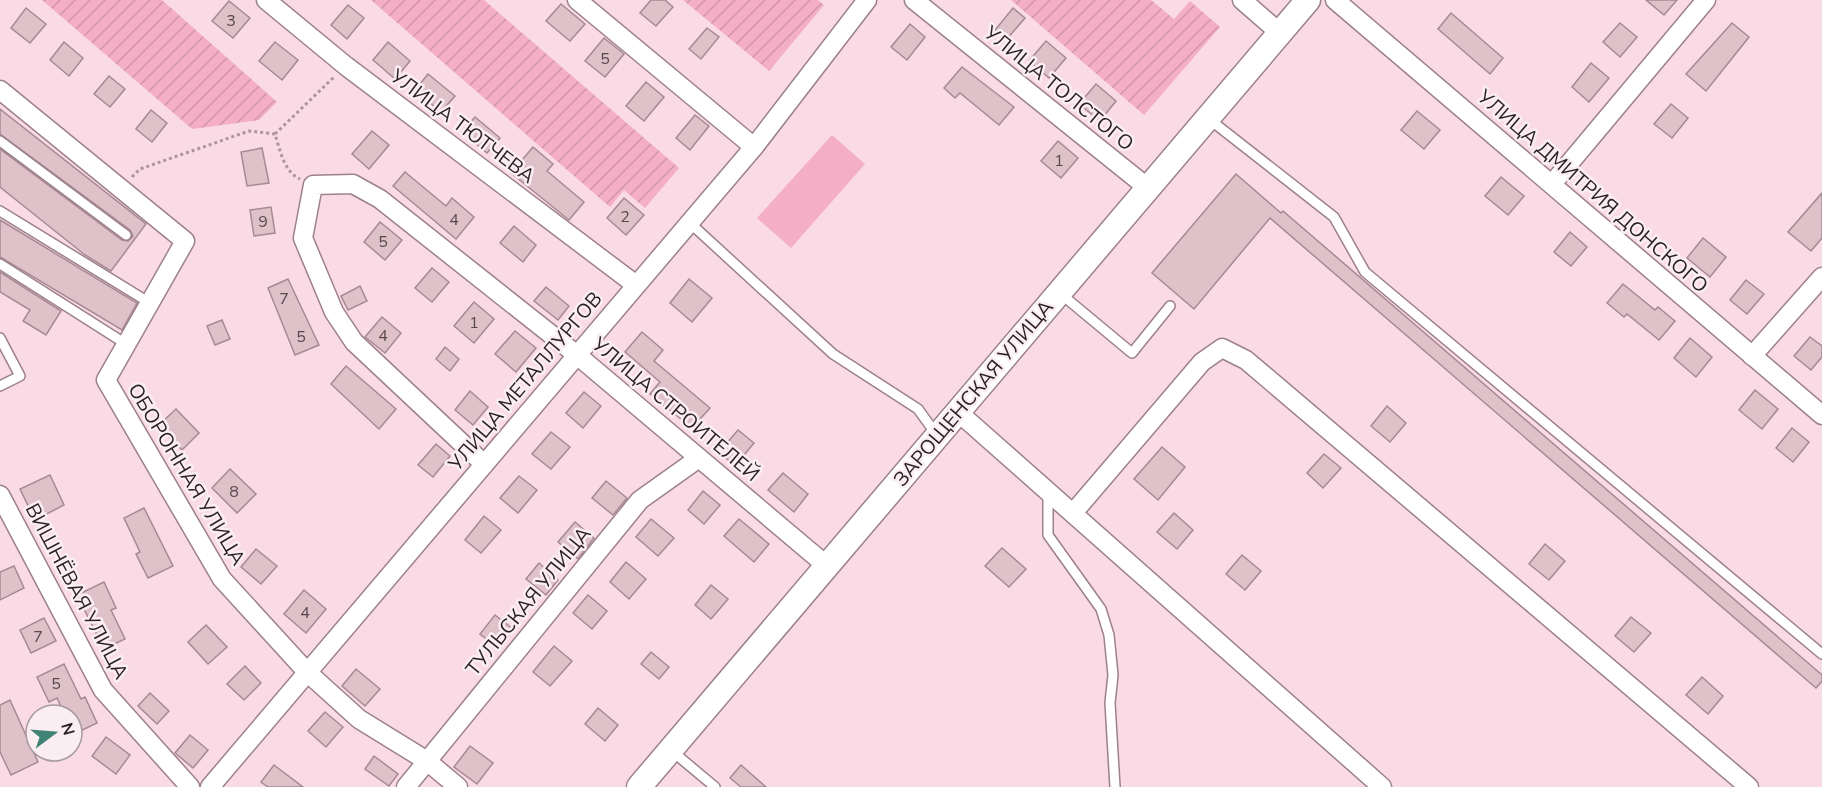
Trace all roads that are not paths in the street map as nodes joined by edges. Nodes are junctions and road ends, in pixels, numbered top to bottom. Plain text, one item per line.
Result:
1 (266, 0) edge
2 (577, 0) edge
3 (867, 0) edge
4 (914, 0) edge
5 (1242, 0) edge
6 (1308, 0) edge
7 (1335, 0) edge
8 (1706, 0) edge
9 (1280, 33) junction
10 (0, 90) edge
11 (1209, 119) junction
12 (0, 141) edge
13 (754, 147) junction
14 (1552, 184) junction
15 (1148, 188) junction
16 (0, 211) edge
17 (690, 223) junction
18 (126, 235) dead end
19 (0, 264) edge
20 (1822, 277) edge
21 (636, 285) junction
22 (1060, 292) junction
23 (150, 303) junction
24 (1170, 306) dead end
25 (0, 338) edge
26 (126, 344) junction
27 (577, 355) junction
28 (1752, 356) junction
29 (0, 386) edge
30 (958, 411) junction
31 (1822, 415) edge
32 (937, 436) junction
33 (699, 458) junction
34 (484, 464) junction
35 (1048, 491) junction
36 (0, 495) edge
37 (1073, 513) junction
38 (827, 566) junction
39 (1822, 654) edge
40 (307, 672) junction
41 (670, 750) junction
42 (427, 761) junction
43 (190, 787) edge
44 (210, 787) edge
45 (406, 787) edge
46 (458, 787) edge
47 (639, 787) edge
48 (715, 787) edge
49 (1115, 787) edge
50 (1382, 787) edge
51 (1749, 787) edge

1 - 21 street, УЛИЦА ТЮТЧЕВА
2 - 13 street
3 - 13 street, УЛИЦА МЕТАЛЛУРГОВ
4 - 15 street, УЛИЦА ТОЛСТОГО
5 - 9 street
6 - 9 street, ЗАРОЩЕНСКАЯ УЛИЦА
7 - 14 street, УЛИЦА ДМИТРИЯ ДОНСКОГО
8 - 14 street
9 - 11 street, ЗАРОЩЕНСКАЯ УЛИЦА
10 - 23 street, ОБОРОННАЯ УЛИЦА
11 - 15 street, ЗАРОЩЕНСКАЯ УЛИЦА
11 - 39 lane
12 - 18 lane
13 - 17 street, УЛИЦА МЕТАЛЛУРГОВ
14 - 28 street, УЛИЦА ДМИТРИЯ ДОНСКОГО
15 - 22 street, ЗАРОЩЕНСКАЯ УЛИЦА
16 - 23 lane
17 - 21 street, УЛИЦА МЕТАЛЛУРГОВ
17 - 32 lane
19 - 26 lane
20 - 28 street
21 - 27 street, УЛИЦА МЕТАЛЛУРГОВ
22 - 24 lane
22 - 30 street, ЗАРОЩЕНСКАЯ УЛИЦА
23 - 26 street, ОБОРОННАЯ УЛИЦА
25 - 29 lane
26 - 40 street, ОБОРОННАЯ УЛИЦА
27 - 33 street, УЛИЦА СТРОИТЕЛЕЙ
27 - 34 street, УЛИЦА МЕТАЛЛУРГОВ
27 - 34 street, УЛИЦА СТРОИТЕЛЕЙ
28 - 31 street, УЛИЦА ДМИТРИЯ ДОНСКОГО
30 - 32 street, ЗАРОЩЕНСКАЯ УЛИЦА
30 - 35 street
32 - 38 street, ЗАРОЩЕНСКАЯ УЛИЦА
33 - 38 street, УЛИЦА СТРОИТЕЛЕЙ
33 - 42 street, ТУЛЬСКАЯ УЛИЦА
34 - 40 street, УЛИЦА МЕТАЛЛУРГОВ
35 - 37 street
35 - 49 lane
36 - 43 street, ВИШНЁВАЯ УЛИЦА
37 - 50 street
37 - 51 street
38 - 41 street, ЗАРОЩЕНСКАЯ УЛИЦА
40 - 42 street, ОБОРОННАЯ УЛИЦА
40 - 44 street, УЛИЦА МЕТАЛЛУРГОВ
41 - 47 street, ЗАРОЩЕНСКАЯ УЛИЦА
41 - 48 lane
42 - 45 street, ТУЛЬСКАЯ УЛИЦА
42 - 46 street, ОБОРОННАЯ УЛИЦА

